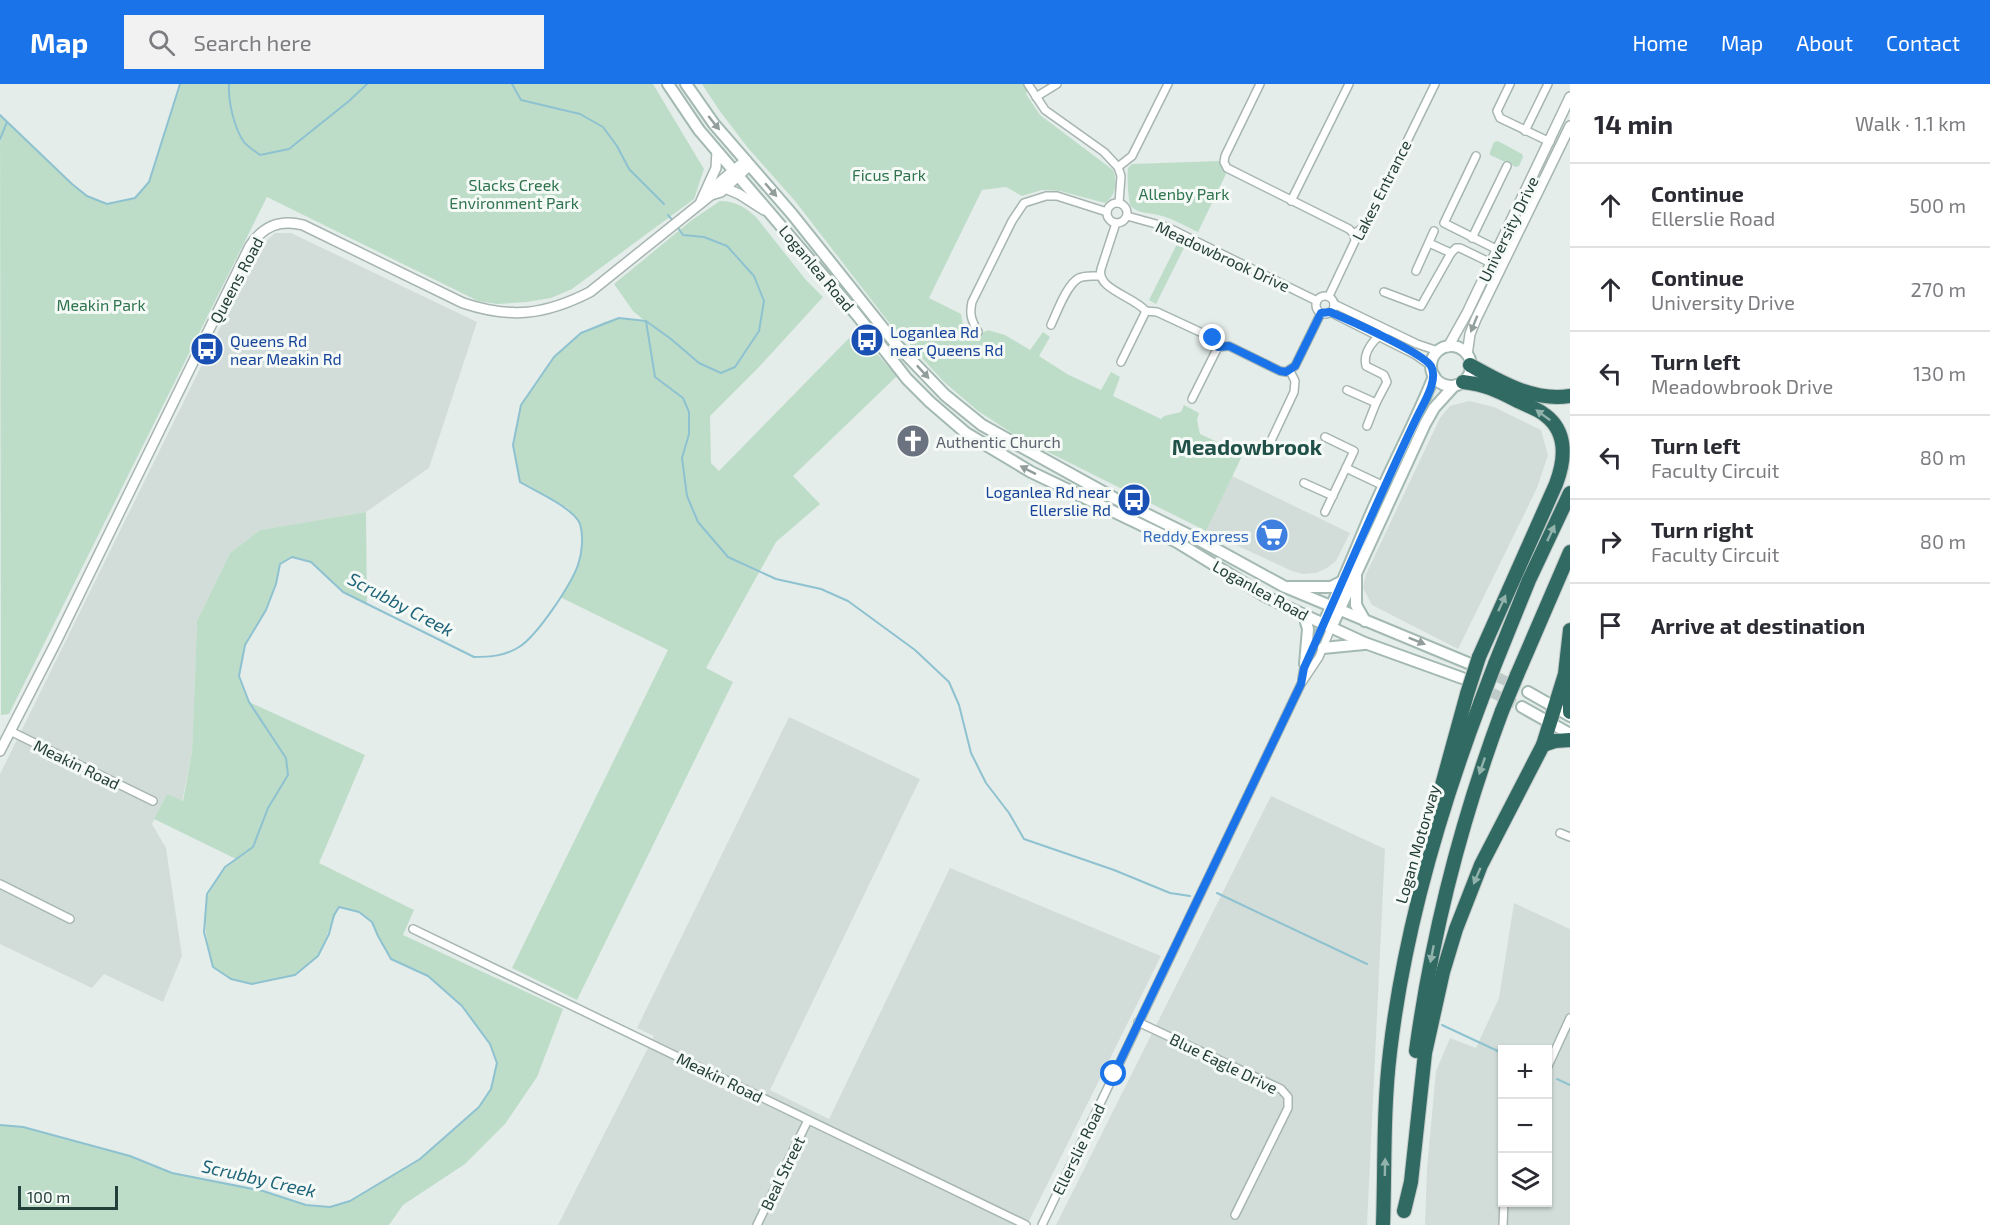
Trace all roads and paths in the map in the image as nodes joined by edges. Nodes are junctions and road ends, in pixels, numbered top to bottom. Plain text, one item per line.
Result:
1 (668, 84) edge
2 (686, 84) edge
3 (1028, 84) edge
4 (1057, 84) edge
5 (1168, 84) edge
6 (1260, 84) edge
7 (1349, 84) edge
8 (1435, 84) edge
9 (1510, 84) edge
10 (1548, 84) edge
11 (1570, 97) edge
12 (1035, 98) junction
13 (1567, 105) edge
14 (1570, 126) edge
15 (1525, 131) junction
16 (1550, 142) junction
17 (717, 151) junction
18 (1476, 156) dead end
19 (748, 163) junction
20 (1508, 166) dead end
21 (1118, 167) junction
22 (736, 173) junction
23 (725, 188) junction
24 (711, 195) junction
25 (1292, 201) junction
26 (1119, 203) junction
27 (700, 204) junction
28 (1107, 212) junction
29 (1127, 216) junction
30 (774, 217) junction
31 (1116, 224) junction
32 (1434, 231) dead end
33 (1354, 234) junction
34 (1472, 238) junction
35 (1429, 243) junction
36 (1498, 250) junction
37 (1451, 253) junction
38 (1491, 262) junction
39 (1416, 271) dead end
40 (1099, 276) junction
41 (1384, 292) dead end
42 (1329, 296) junction
43 (1317, 301) junction
44 (1334, 304) junction
45 (1146, 311) junction
46 (1330, 312) junction
47 (1321, 313) junction
48 (1051, 325) dead end
49 (1387, 331) junction
50 (978, 332) dead end
51 (1378, 335) junction
52 (1218, 347) junction
53 (1443, 349) junction
54 (1469, 360) junction
55 (1121, 362) dead end
56 (1290, 370) junction
57 (1432, 371) junction
58 (1458, 384) junction
59 (1347, 390) dead end
60 (1570, 396) edge
61 (1192, 399) dead end
62 (1376, 403) junction
63 (1367, 426) dead end
64 (1325, 437) dead end
65 (1259, 452) dead end
66 (1346, 468) junction
67 (1304, 483) dead end
68 (1384, 486) junction
69 (1570, 493) edge
70 (1333, 496) junction
71 (1325, 512) dead end
72 (1570, 552) edge
73 (1356, 576) junction
74 (1343, 581) junction
75 (1285, 586) junction
76 (1335, 609) junction
77 (1304, 615) junction
78 (1365, 621) junction
79 (1327, 626) junction
80 (1570, 630) edge
81 (1365, 644) junction
82 (1323, 648) junction
83 (1473, 660) junction
84 (1305, 664) junction
85 (1568, 670) edge
86 (1462, 678) tunnel mouth
87 (1570, 683) edge
88 (1301, 684) junction
89 (1528, 692) tunnel mouth
90 (1522, 707) tunnel mouth
91 (1555, 708) junction
92 (1570, 714) edge
93 (1550, 723) junction
94 (0, 726) edge
95 (10, 731) junction
96 (1570, 734) edge
97 (1570, 740) edge
98 (1543, 745) junction
99 (0, 751) edge
100 (153, 801) dead end
101 (1560, 833) dead end
102 (1570, 837) edge
103 (1433, 842) junction
104 (0, 884) edge
105 (70, 919) dead end
106 (413, 929) dead end
107 (1570, 1018) edge
108 (1138, 1022) junction
109 (1552, 1057) edge
110 (808, 1120) junction
111 (1504, 1207) edge
112 (1235, 1215) dead end
113 (1403, 1218) edge
114 (757, 1225) edge
115 (1026, 1225) edge
116 (1042, 1225) edge
117 (1383, 1225) edge
118 (1503, 1225) edge

1 - 17 main road, Loganlea Road
2 -> 19 main road, Loganlea Road
3 - 12 street
4 - 12 street
5 - 21 street
6 - 25 street
7 - 25 street
8 - 33 street, Lakes Entrance
9 - 15 street
10 - 15 street
11 - 13 street, University Drive
12 - 21 street
13 - 16 street, University Drive
14 -> 54 street, University Drive
15 - 16 street
16 - 36 street, University Drive
17 - 22 main road, Loganlea Road
17 - 27 street
18 - 34 street
19 - 22 street, Queens Road
19 -> 75 main road, Loganlea Road
20 - 34 street
21 - 26 street
22 - 23 street, Queens Road
22 - 24 street, Queens Road
22 - 30 main road, Loganlea Road
23 - 24 street, Queens Road
23 - 30 street
24 - 27 street, Queens Road
25 - 33 street
26 - 28 street
26 - 29 street
27 - 95 street, Queens Road
28 - 31 street
28 - 50 street
29 - 31 street
29 - 43 street, Meadowbrook Drive
77 -> 30 main road, Loganlea Road
31 - 40 street
32 - 35 street
33 - 42 street, Lakes Entrance
34 - 36 street
35 - 37 street
35 - 39 street
36 - 38 street, University Drive
37 - 38 street
37 - 41 street
38 - 53 street, University Drive
40 - 45 street
40 - 48 street
42 - 43 street
42 - 44 street
43 - 47 street
44 - 46 street
44 - 49 street
45 - 52 street
45 - 55 street
46 - 47 street
46 - 51 street
47 - 56 street
49 - 51 street
49 - 53 street
51 - 57 street
51 - 62 street
52 - 56 street
52 - 61 street
53 - 54 main road
53 - 57 main road
54 - 58 main road
54 - 60 highway
56 - 65 street
57 - 58 main road
57 - 68 main road
58 - 73 main road
83 -> 58 highway
59 - 62 street
62 - 63 street
64 - 66 street
66 - 68 street
66 - 70 street
67 - 70 street
68 - 74 main road
103 -> 69 highway, Logan Motorway, bridge
70 - 71 street
72 -> 113 highway, bridge
73 - 76 main road
73 - 78 main road
74 - 75 main road
74 - 76 main road
75 - 76 main road, Loganlea Road
76 - 78 main road, Loganlea Road
76 - 79 main road
77 - 79 main road, Loganlea Road
77 - 84 main road
78 -> 83 main road, Loganlea Road
79 - 81 main road, Loganlea Road
79 - 82 street, Ellerslie Road
79 - 84 street, Ellerslie Road
80 - 85 highway
81 - 82 main road
81 - 86 main road, Loganlea Road
82 - 88 street, Ellerslie Road
83 - 103 highway, bridge
84 - 88 street, Ellerslie Road
85 - 91 highway
87 - 92 highway
88 - 108 street, Ellerslie Road
89 - 91 main road
90 - 93 main road
91 - 92 main road
91 - 93 highway
93 - 96 main road
93 - 98 highway
94 - 95 street, Meakin Road
95 - 99 street, Queens Road
95 - 100 street, Meakin Road
97 - 98 highway
98 -> 113 highway
101 - 102 street
117 -> 103 highway, Logan Motorway
104 - 105 street
106 - 110 street, Meakin Road
107 - 109 street
108 - 112 street, Blue Eagle Drive
108 - 116 street, Ellerslie Road
110 - 114 street, Beal Street
110 - 115 street, Meakin Road
111 - 118 street

